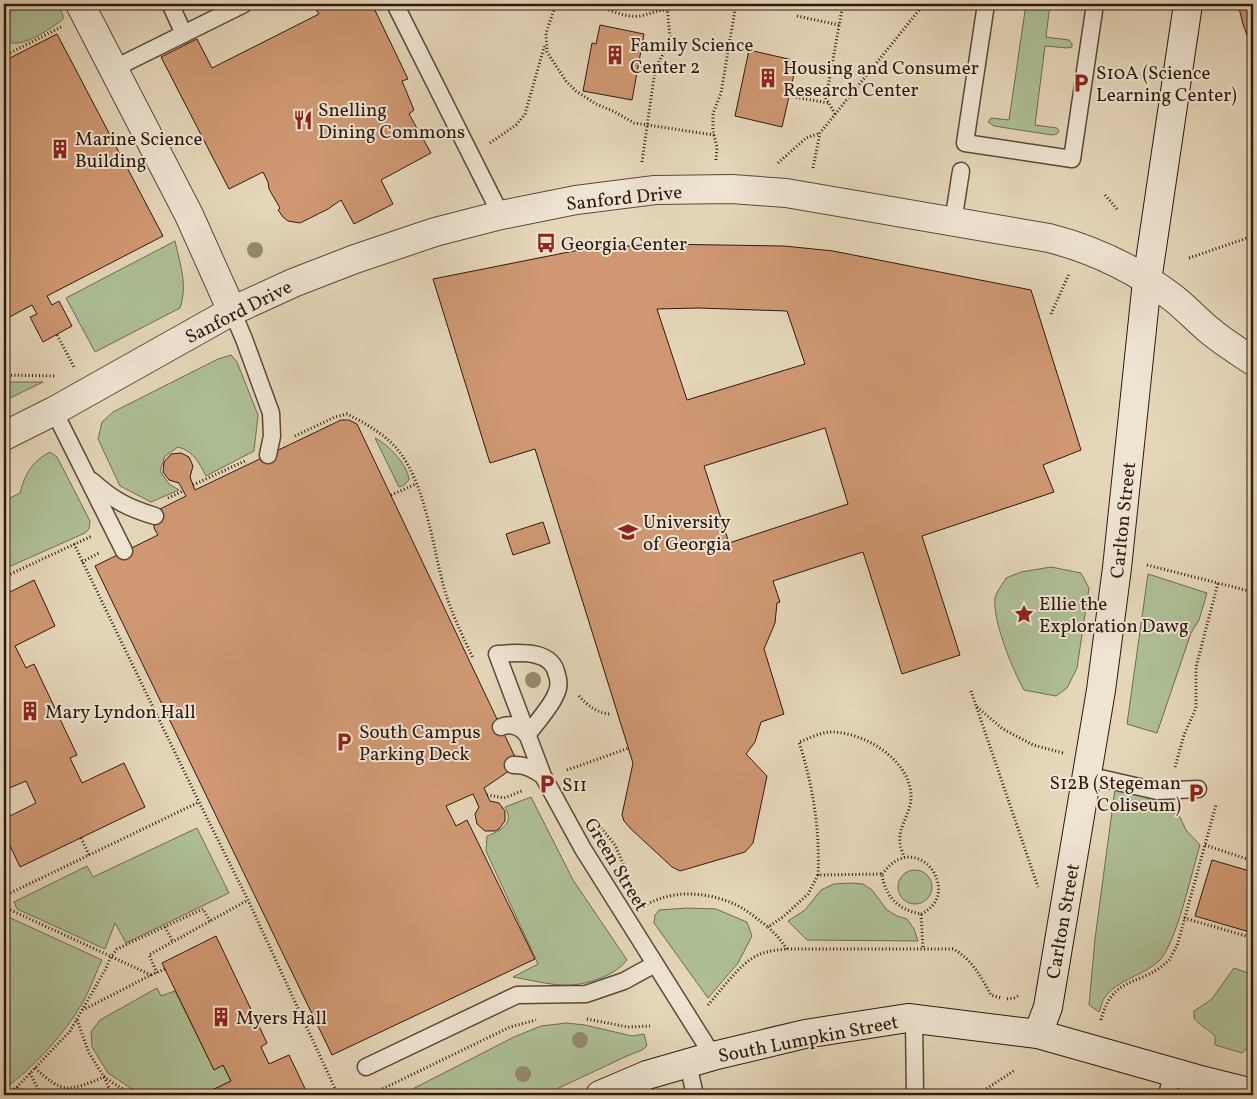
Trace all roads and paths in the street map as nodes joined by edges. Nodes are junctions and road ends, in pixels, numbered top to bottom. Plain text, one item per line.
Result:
1 (80, 4) edge
2 (244, 4) edge
3 (394, 4) edge
4 (556, 4) edge
5 (596, 4) edge
6 (667, 4) edge
7 (736, 4) edge
8 (750, 4) edge
9 (843, 4) edge
10 (924, 4) edge
11 (986, 4) edge
12 (1095, 4) edge
13 (1188, 4) edge
14 (172, 8) dead end
15 (770, 9) dead end
16 (668, 10) junction
17 (797, 16) dead end
18 (839, 25) junction
19 (64, 26) dead end
20 (184, 34) junction
21 (546, 41) junction
22 (4, 47) edge
23 (6, 55) edge
24 (638, 65) dead end
25 (656, 68) junction
26 (113, 69) junction
27 (789, 96) dead end
28 (829, 103) junction
29 (835, 114) junction
30 (646, 125) junction
31 (820, 133) junction
32 (714, 135) junction
33 (488, 145) dead end
34 (643, 151) dead end
35 (716, 164) dead end
36 (774, 166) dead end
37 (813, 170) dead end
38 (961, 172) dead end
39 (1105, 195) dead end
40 (1117, 209) dead end
41 (501, 215) junction
42 (953, 222) junction
43 (1253, 236) edge
44 (1189, 258) dead end
45 (1070, 271) dead end
46 (1147, 281) junction
47 (232, 311) junction
48 (1051, 314) dead end
49 (57, 335) dead end
50 (1253, 361) edge
51 (77, 372) dead end
52 (4, 375) edge
53 (59, 376) dead end
54 (54, 411) junction
55 (4, 436) edge
56 (269, 452) junction
57 (87, 477) junction
58 (416, 484) junction
59 (194, 485) dead end
60 (391, 495) dead end
61 (155, 516) dead end
62 (95, 535) dead end
63 (74, 544) junction
64 (124, 551) dead end
65 (100, 553) dead end
66 (82, 562) junction
67 (1141, 564) dead end
68 (4, 577) edge
69 (1218, 583) junction
70 (1253, 592) edge
71 (474, 660) dead end
72 (558, 690) junction
73 (971, 691) dead end
74 (977, 706) junction
75 (610, 714) dead end
76 (501, 727) dead end
77 (527, 735) junction
78 (629, 748) dead end
79 (1070, 754) dead end
80 (514, 765) dead end
81 (1176, 767) dead end
82 (562, 772) dead end
83 (543, 776) junction
84 (1087, 776) junction
85 (529, 787) dead end
86 (1198, 789) dead end
87 (487, 795) dead end
88 (199, 802) junction
89 (1216, 802) dead end
90 (594, 819) dead end
91 (82, 838) dead end
92 (1205, 845) junction
93 (89, 855) junction
94 (904, 857) junction
95 (1253, 860) edge
96 (626, 869) dead end
97 (882, 874) junction
98 (818, 875) junction
99 (4, 896) edge
100 (1040, 896) dead end
101 (248, 900) junction
102 (4, 906) edge
103 (639, 909) dead end
104 (921, 914) junction
105 (1184, 918) junction
106 (210, 921) junction
107 (164, 927) junction
108 (768, 927) junction
109 (1253, 938) edge
110 (173, 942) junction
111 (923, 948) junction
112 (787, 949) junction
113 (111, 958) junction
114 (655, 964) junction
115 (165, 969) dead end
116 (156, 973) junction
117 (152, 975) junction
118 (1022, 992) dead end
119 (702, 1000) dead end
120 (83, 1010) junction
121 (543, 1018) dead end
122 (586, 1019) dead end
123 (914, 1019) junction
124 (77, 1020) junction
125 (1101, 1020) dead end
126 (650, 1026) dead end
127 (1038, 1034) junction
128 (714, 1056) junction
129 (688, 1064) junction
130 (366, 1067) dead end
131 (35, 1068) junction
132 (1015, 1070) dead end
133 (30, 1073) junction
134 (104, 1077) junction
135 (1170, 1083) edge
136 (17, 1087) junction
137 (1253, 1093) edge
138 (5, 1095) edge
139 (21, 1095) edge
140 (41, 1095) edge
141 (112, 1095) edge
142 (132, 1095) edge
143 (338, 1095) edge
144 (370, 1095) edge
145 (600, 1095) edge
146 (695, 1095) edge
147 (915, 1095) edge
148 (978, 1095) edge

1 - 26 street
2 - 20 lane
3 - 41 lane
4 - 21 path
5 - 16 path
6 - 16 path
7 - 32 path
8 - 15 path
9 - 18 path
10 - 29 path
11 - 12 lane
13 - 46 street, Carlton Street
14 - 20 lane
16 - 25 path
17 - 18 path
18 - 28 path
19 - 23 path
20 - 26 lane
21 - 30 path
21 - 33 path
22 - 23 path
24 - 25 path
25 - 30 path
26 - 47 street
27 - 28 path
28 - 29 path
29 - 31 path
30 - 32 path
30 - 34 path
31 - 36 path
31 - 37 path
32 - 35 path
38 - 42 lane
39 - 40 path
41 - 42 street, Sanford Drive
41 - 47 street, Sanford Drive
42 - 46 street, Sanford Drive
43 - 44 path
45 - 48 path
46 - 50 street, Sanford Drive
46 - 84 street, Carlton Street
47 - 54 street, Sanford Drive
47 - 56 lane
49 - 51 path
52 - 53 path
54 - 55 street, Sanford Drive
54 - 57 lane
56 - 58 path
56 - 59 path
57 - 61 lane
57 - 64 lane
58 - 60 path
58 - 71 path
62 - 63 path
63 - 66 path
63 - 68 path
65 - 66 path
66 - 88 path
67 - 69 path
69 - 70 path
69 - 81 path
72 - 75 path
72 - 77 lane
72 - 77 lane, Green Street
73 - 74 path
74 - 79 path
74 - 100 path
76 - 77 lane
77 - 83 lane, Green Street
78 - 82 path
80 - 83 lane
83 - 114 lane, Green Street
84 - 86 lane
84 - 127 street, Carlton Street
85 - 87 path
88 - 93 path
88 - 101 path
89 - 92 path
90 - 96 path
91 - 93 path
92 - 95 path
92 - 105 path
93 - 99 path
94 - 97 path
94 - 98 path
94 - 104 path
97 - 98 path
97 - 104 path
98 - 108 path
101 - 106 path
101 - 143 path
102 - 113 path
103 - 108 path
104 - 111 path
105 - 109 path
105 - 125 path
106 - 107 path
106 - 110 path
107 - 110 path
107 - 113 path
108 - 112 path
110 - 116 path
111 - 112 path
111 - 118 path
112 - 119 path
113 - 117 path
113 - 120 path
114 - 128 lane, Green Street
114 - 130 lane
115 - 116 path
116 - 117 path
117 - 120 path
120 - 124 path
121 - 144 path
122 - 126 path
123 - 127 street, South Lumpkin Street
123 - 128 street, South Lumpkin Street
123 - 147 lane
124 - 131 path
124 - 134 path
127 - 135 street, South Lumpkin Street
128 - 129 street, South Lumpkin Street
129 - 145 street, South Lumpkin Street
129 - 146 lane
131 - 133 path
131 - 134 path
132 - 148 path
133 - 136 path
133 - 140 path
134 - 141 path
134 - 142 path
135 - 137 street, South Lumpkin Street
136 - 138 path
136 - 139 path

